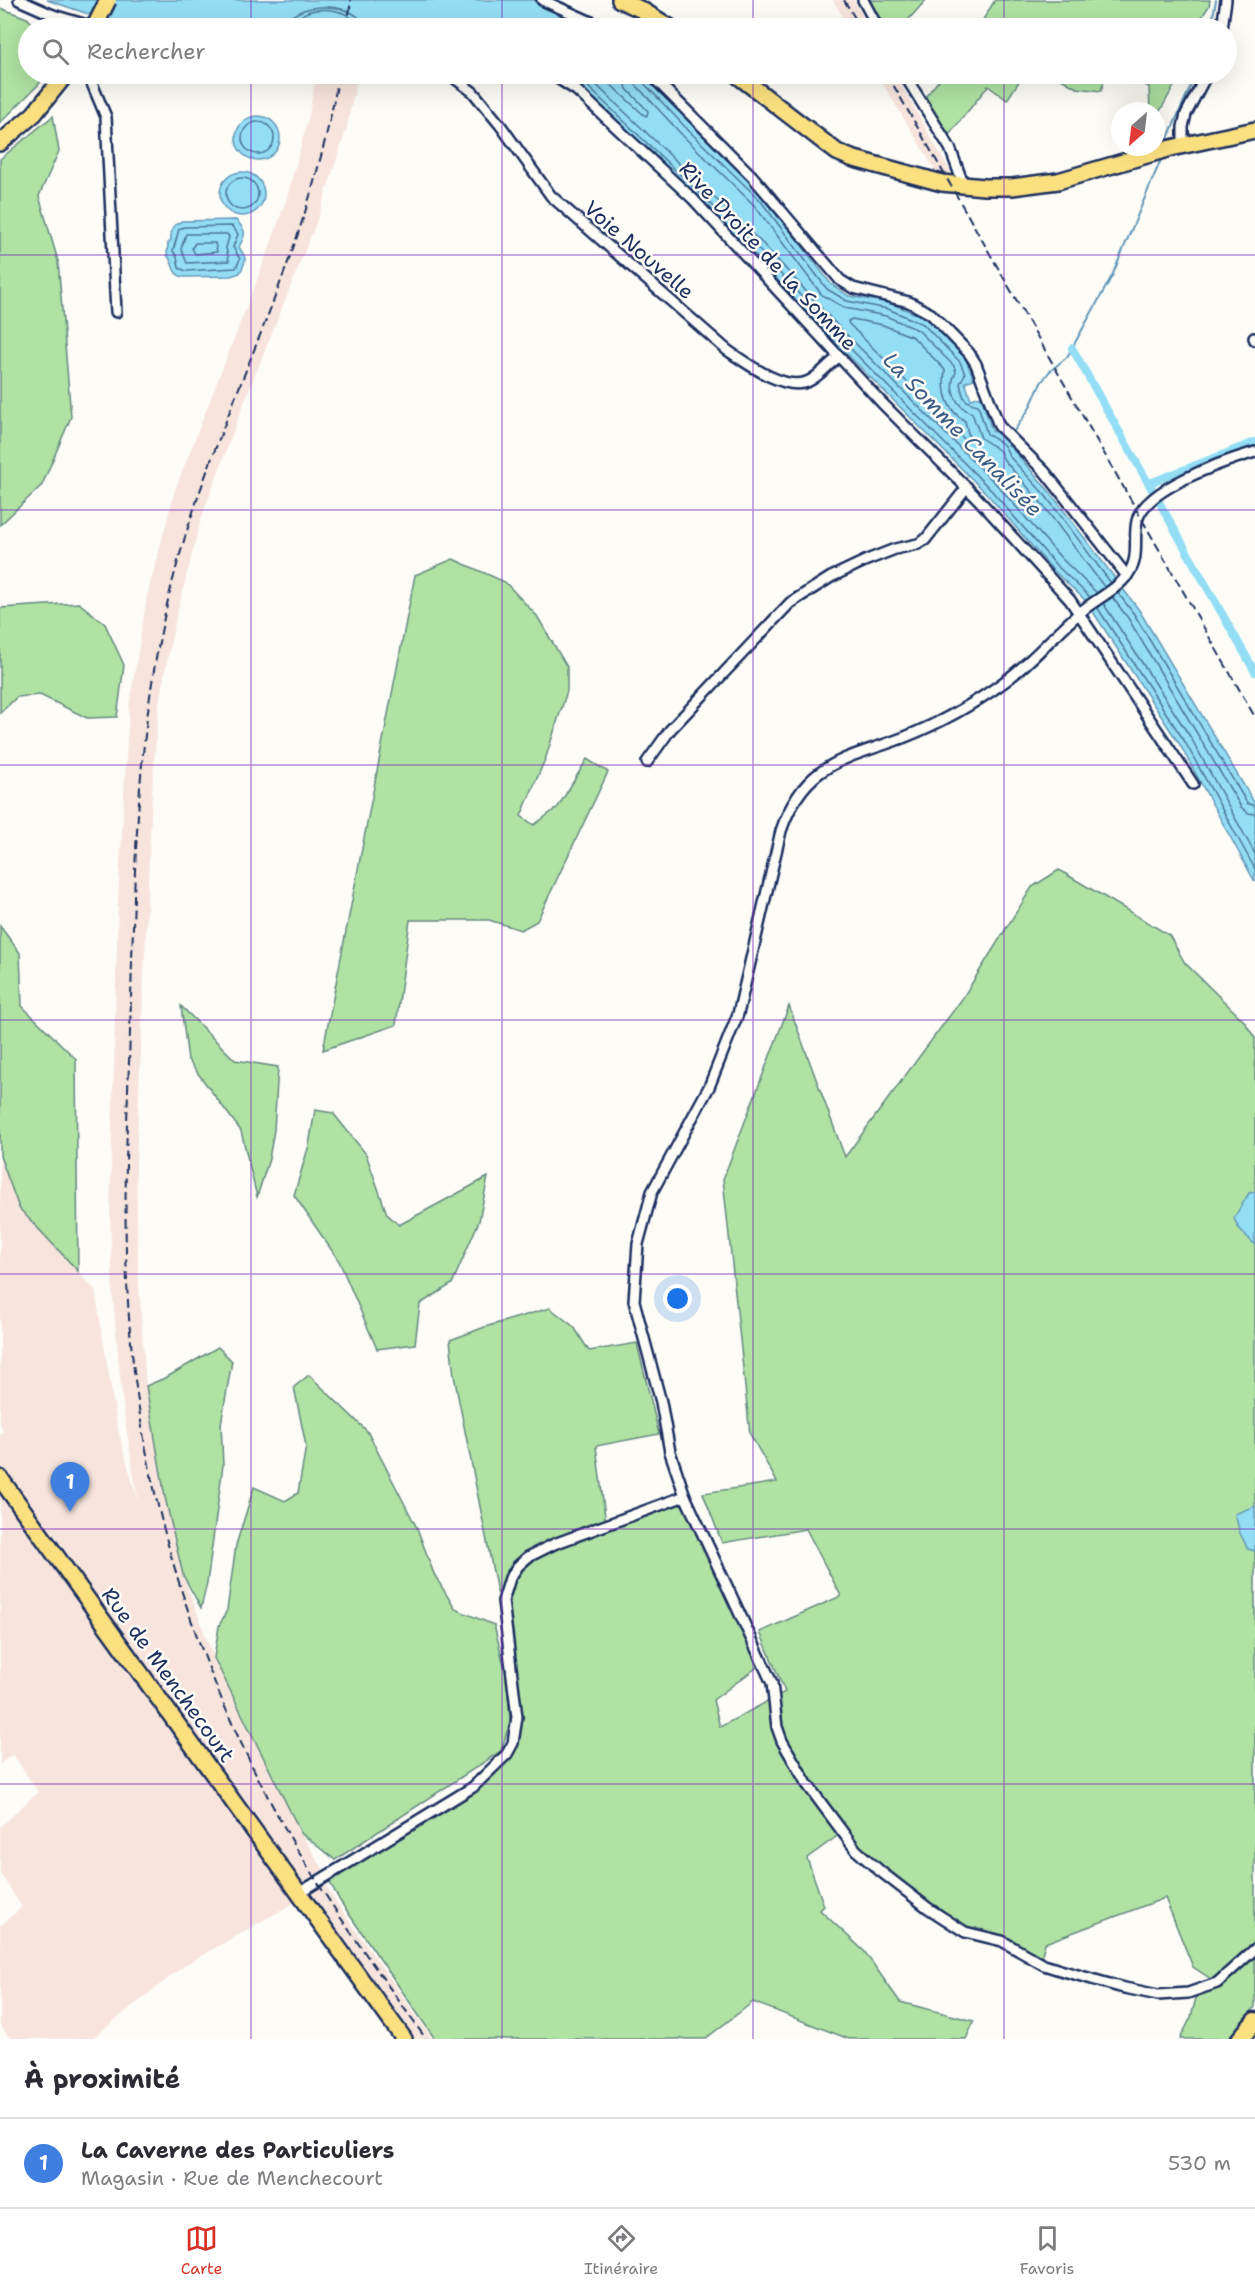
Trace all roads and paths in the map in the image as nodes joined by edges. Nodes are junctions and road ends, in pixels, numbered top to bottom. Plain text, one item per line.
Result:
1 (19, 0) edge
2 (108, 0) edge
3 (542, 0) edge
4 (620, 0) edge
5 (863, 0) edge
6 (1226, 0) edge
7 (53, 15) junction
8 (55, 18) edge
9 (63, 18) edge
10 (100, 18) edge
11 (582, 18) edge
12 (655, 18) edge
13 (873, 18) edge
14 (1223, 18) edge
15 (58, 84) edge
16 (91, 84) edge
17 (462, 84) edge
18 (565, 84) edge
19 (660, 84) edge
20 (749, 84) edge
21 (910, 84) edge
22 (1202, 84) edge
23 (1255, 130) edge
24 (0, 143) edge
25 (1177, 146) junction
26 (964, 186) junction
27 (116, 312) dead end
28 (839, 357) junction
29 (1255, 452) edge
30 (967, 488) junction
31 (1125, 578) junction
32 (1081, 611) junction
33 (647, 762) dead end
34 (1193, 784) dead end
35 (0, 1478) edge
36 (685, 1496) junction
37 (300, 1895) junction
38 (1255, 1948) edge
39 (1255, 2021) edge
40 (404, 2039) edge
41 (1240, 2039) edge

1 - 7 street
2 - 10 main road, bridge
3 - 11 street
4 - 12 main road
5 - 13 street
6 - 14 street
7 - 8 street
7 - 9 street
15 - 24 main road
16 - 27 street
17 - 28 street, Voie Nouvelle
18 - 28 street, Rive Droite de la Somme
19 - 31 street
20 - 26 main road
21 - 26 street
22 - 25 street
23 - 25 main road
25 - 26 main road
28 - 30 street, Rive Droite de la Somme
29 - 31 street
30 - 32 street, Rive Droite de la Somme
30 - 33 street
31 - 32 street
32 - 34 street, Rive Droite de la Somme
32 - 36 street
35 - 37 main road, Rue de Menchecourt
36 - 37 street
36 - 38 street
37 - 40 main road, Rue de Menchecourt
39 - 41 highway

